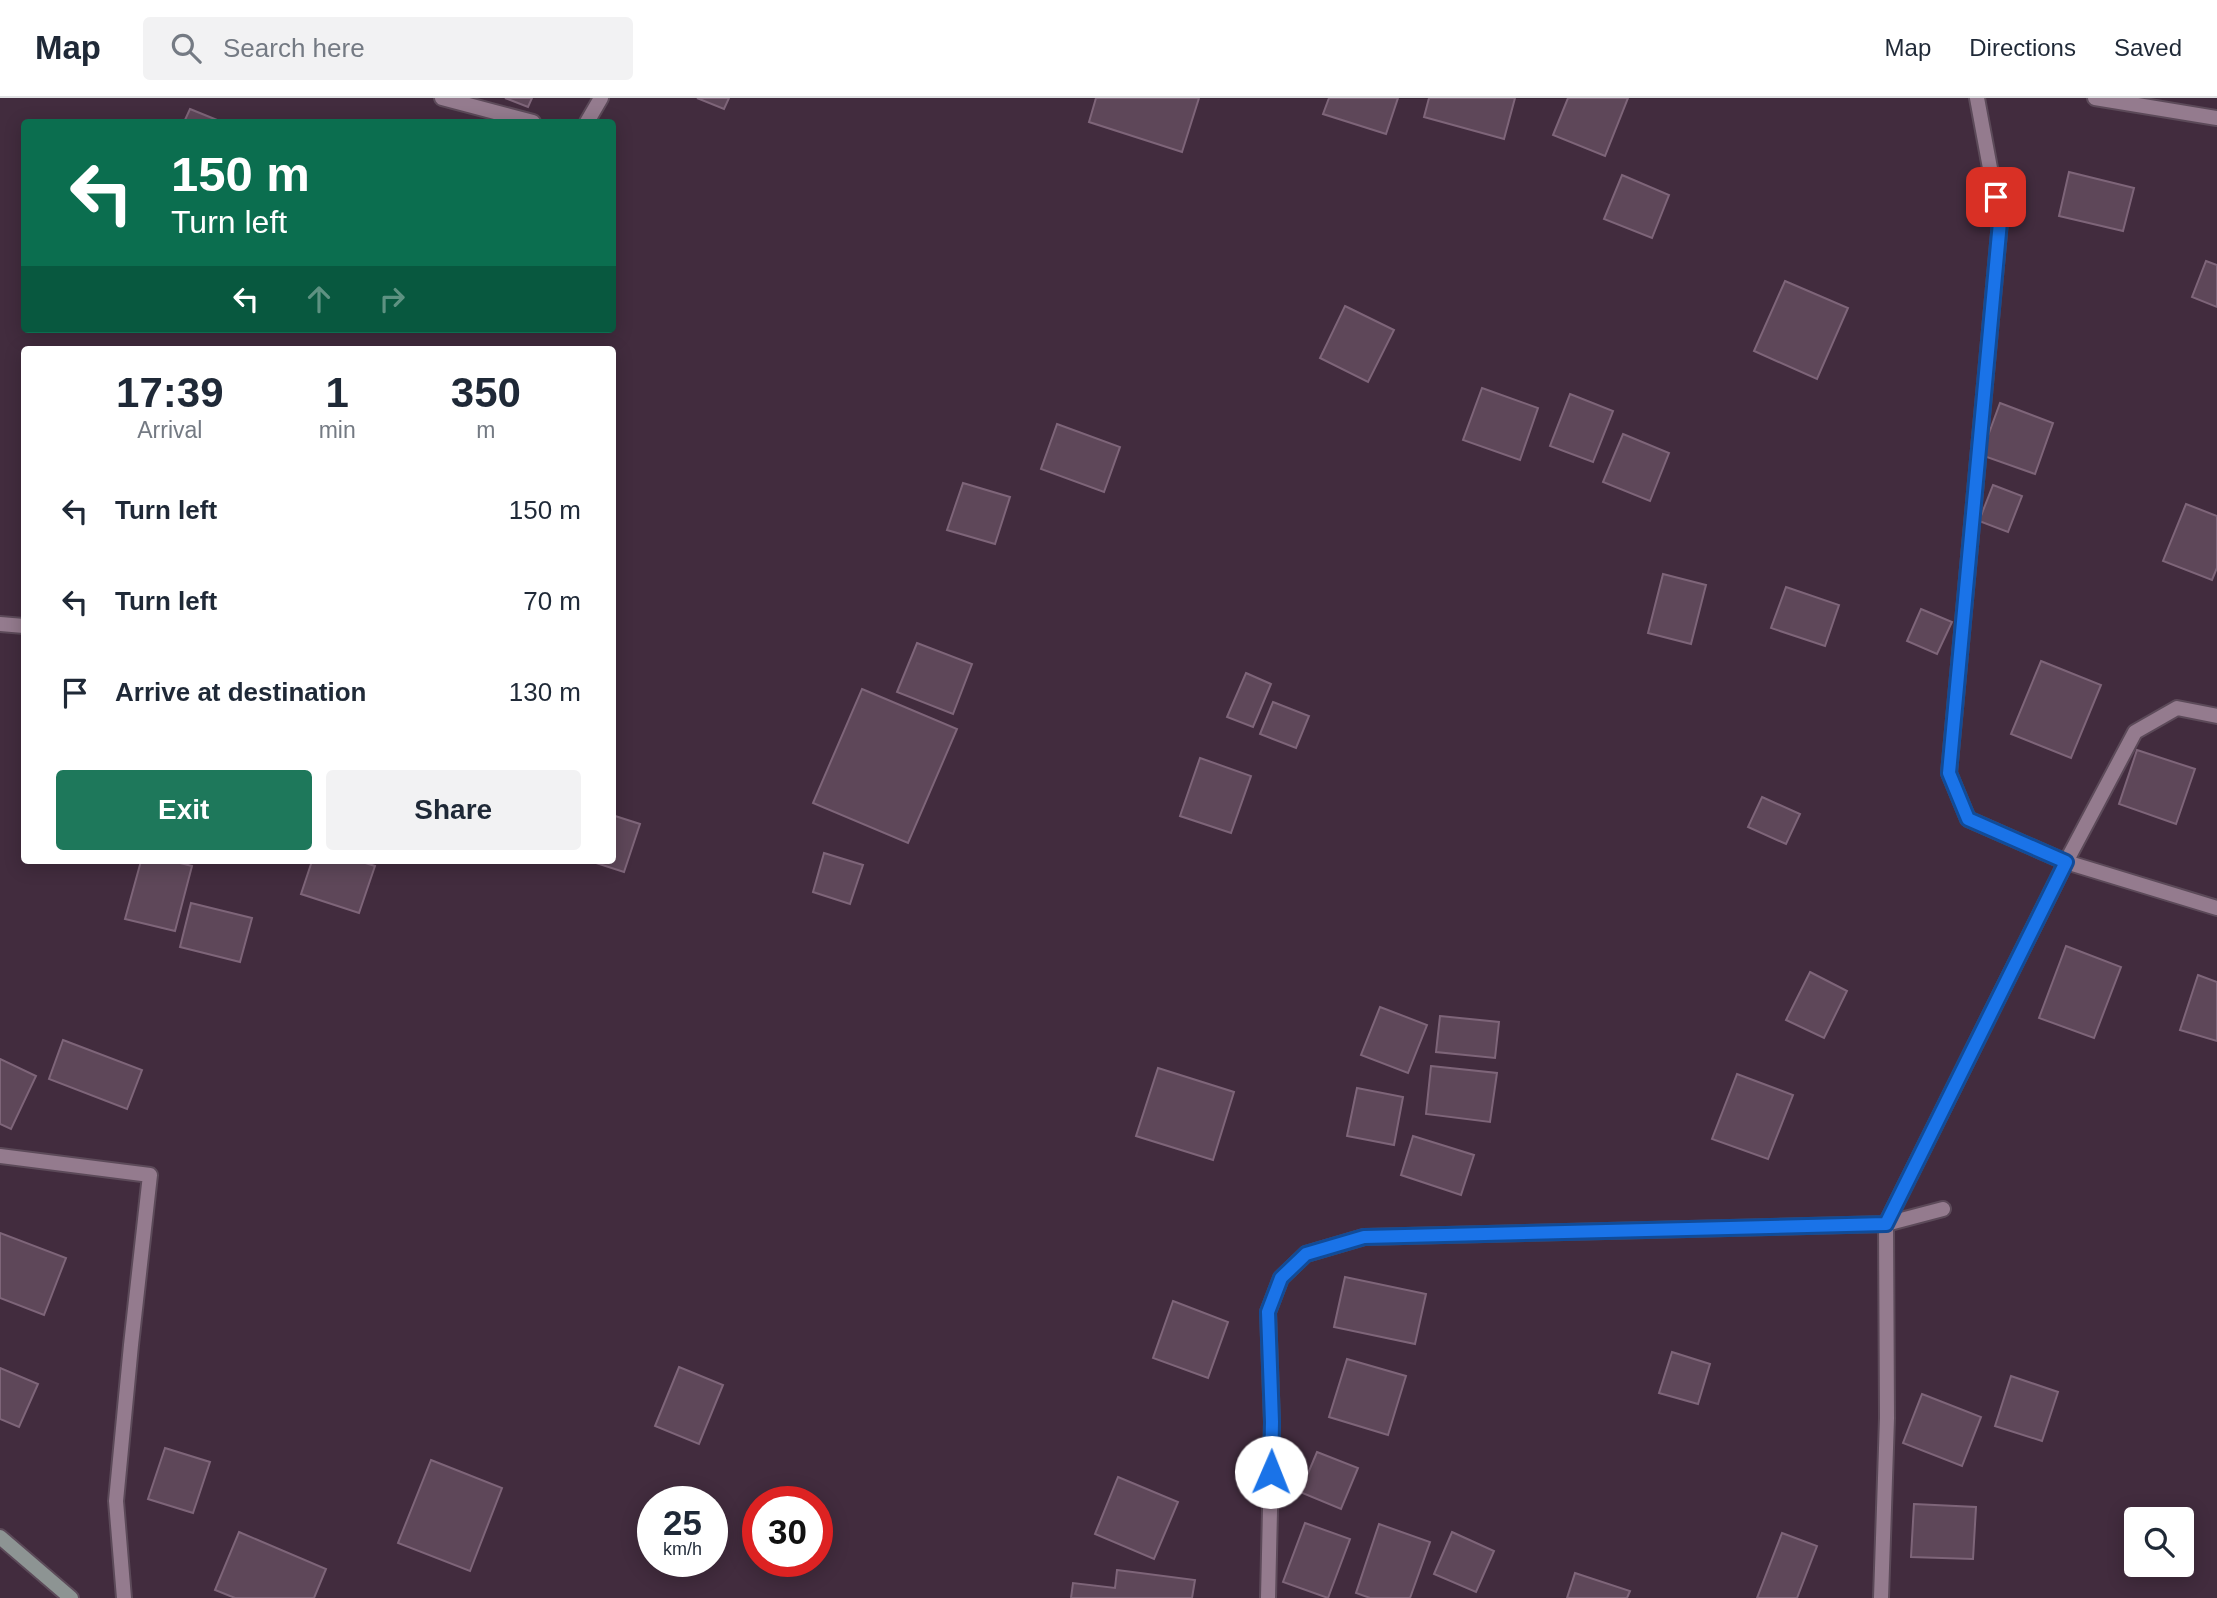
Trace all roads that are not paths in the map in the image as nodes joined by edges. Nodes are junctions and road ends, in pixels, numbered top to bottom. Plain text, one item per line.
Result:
1 (442, 98) edge
2 (601, 98) edge
3 (1977, 98) edge
4 (2095, 98) edge
5 (2217, 118) edge
6 (522, 119) edge
7 (589, 119) edge
8 (0, 624) edge
9 (21, 626) edge
10 (2217, 716) edge
11 (2066, 862) junction
12 (2217, 908) edge
13 (0, 1156) edge
14 (1943, 1209) dead end
15 (1886, 1224) junction
16 (0, 1537) edge
17 (71, 1598) edge
18 (124, 1598) edge
19 (1268, 1598) edge
20 (1881, 1598) edge

1 - 6 street
2 - 7 street
3 - 11 street
4 - 5 street
8 - 9 street
10 - 11 street
11 - 12 street
11 - 15 street
13 - 18 street
14 - 15 street
15 - 19 street
15 - 20 street
16 - 17 main road

